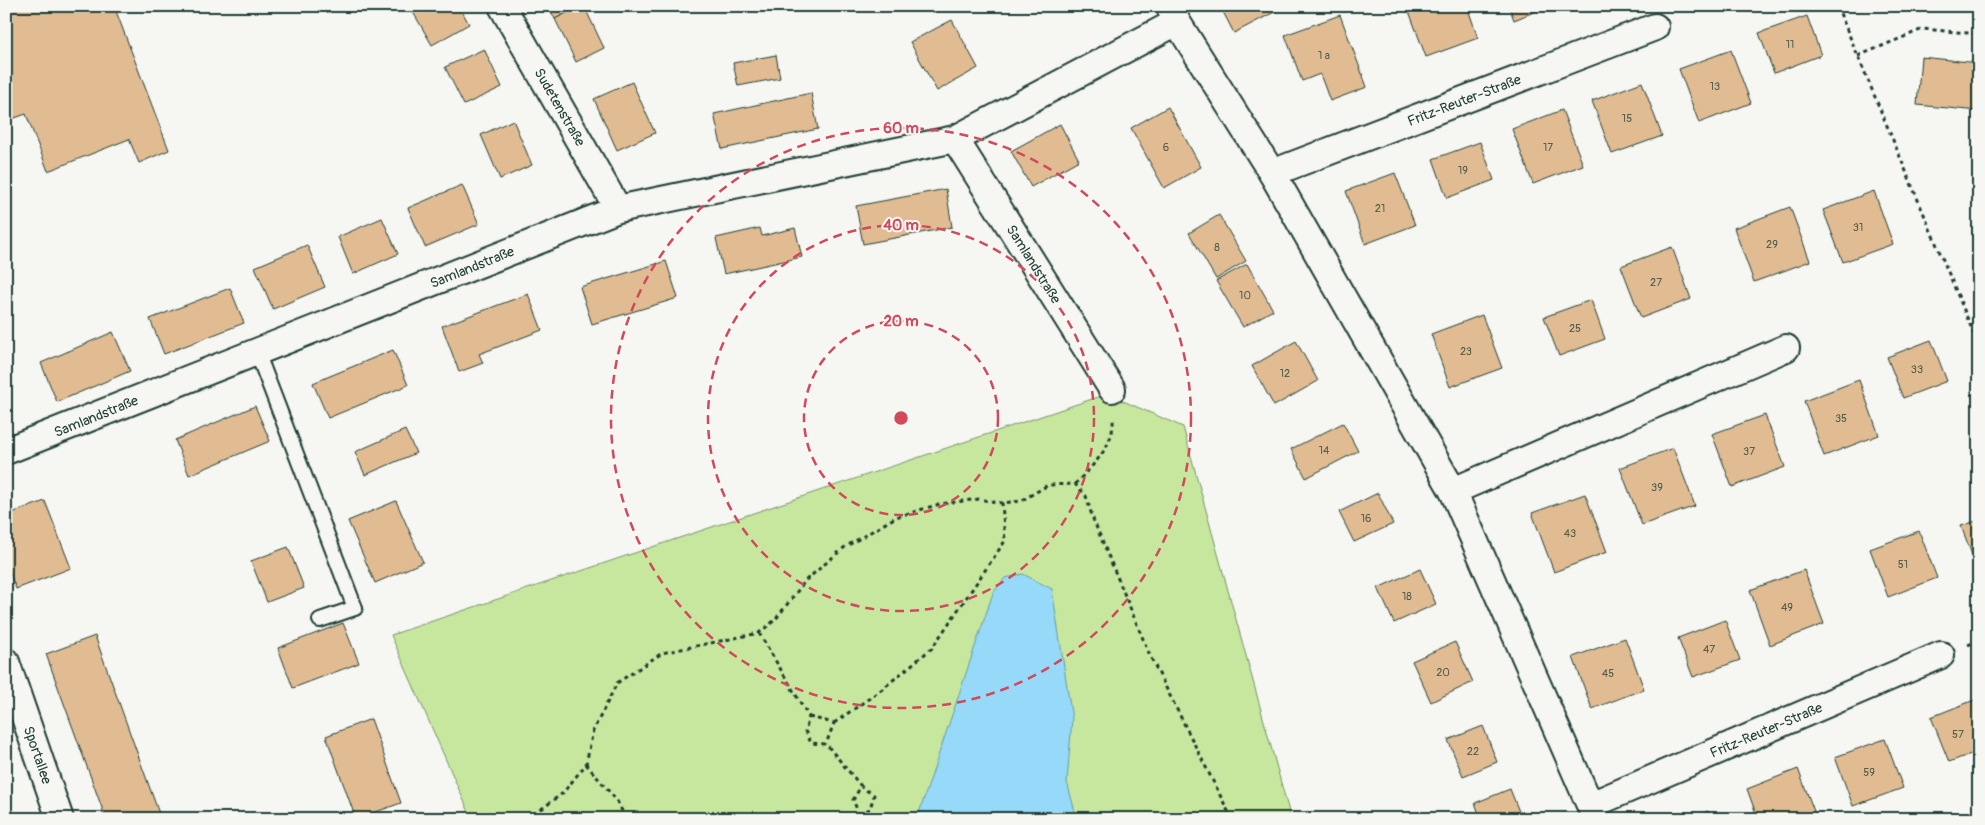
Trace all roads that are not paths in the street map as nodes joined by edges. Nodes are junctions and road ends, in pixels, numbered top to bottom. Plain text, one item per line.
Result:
1 (502, 6) edge
2 (1173, 14) edge
3 (1655, 26) dead end
4 (955, 139) junction
5 (1272, 173) junction
6 (618, 209) junction
7 (1786, 348) dead end
8 (257, 352) junction
9 (1112, 389) road end
10 (6, 451) edge
11 (1453, 491) junction
12 (320, 620) dead end
13 (1941, 655) dead end
14 (6, 662) edge
15 (1594, 812) edge
16 (60, 819) edge

1 - 6 street, Sudetenstraße
2 - 4 street, Samlandstraße
2 - 5 street, Fritz-Reuter-Straße
3 - 5 street, Fritz-Reuter-Straße
4 - 6 street, Samlandstraße
4 - 9 street, Samlandstraße
5 - 11 street, Fritz-Reuter-Straße
6 - 8 street, Samlandstraße
7 - 11 street
8 - 10 street, Samlandstraße
8 - 12 lane
11 - 15 street, Fritz-Reuter-Straße
13 - 15 street, Fritz-Reuter-Straße
14 - 16 street, Sportallee

